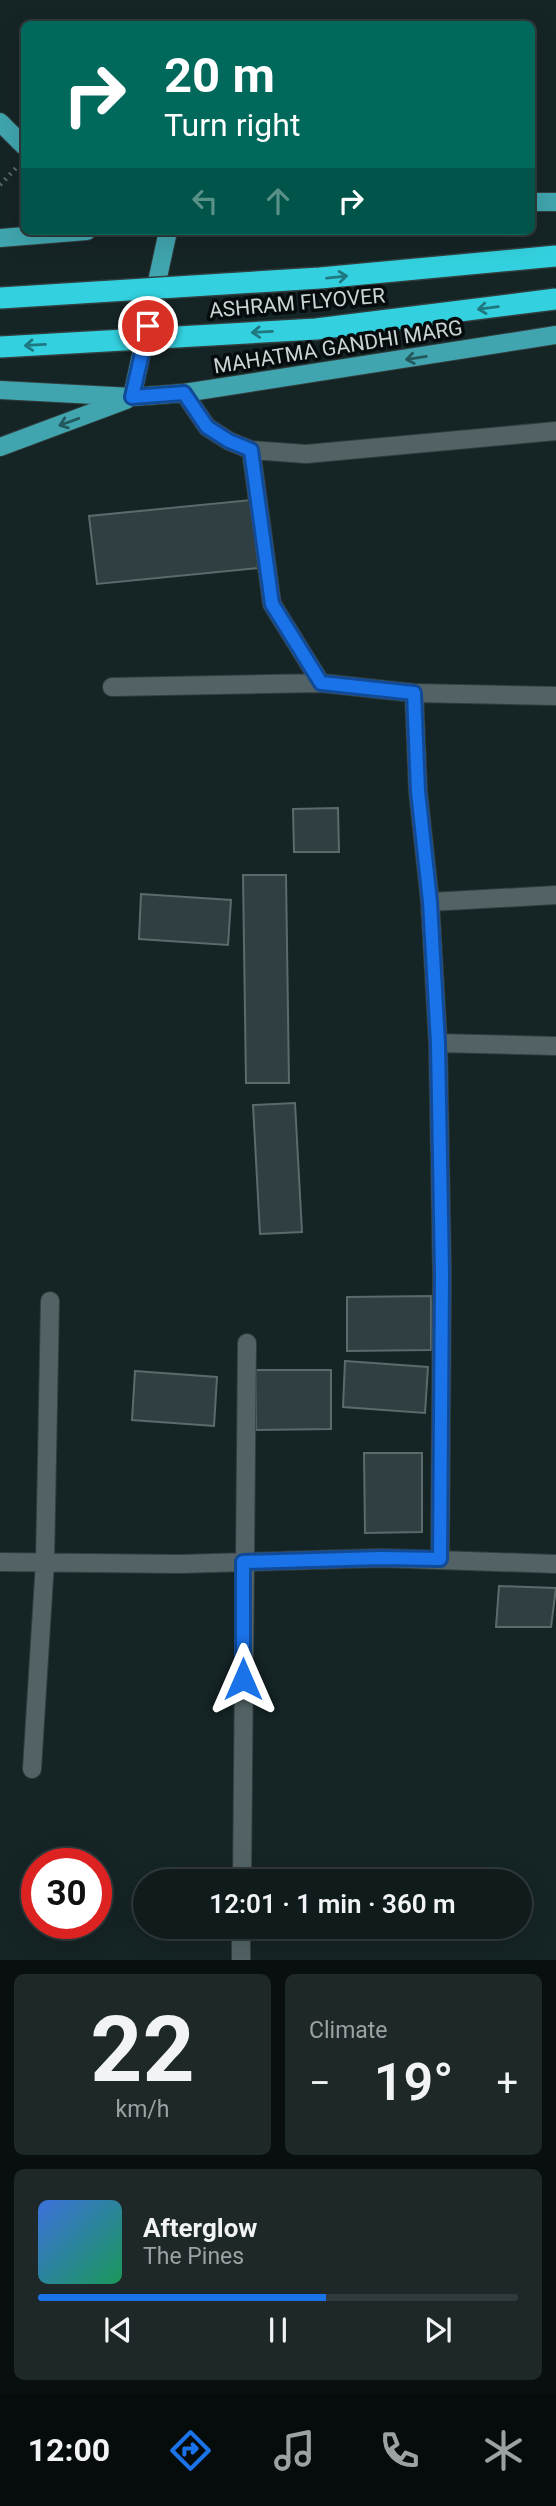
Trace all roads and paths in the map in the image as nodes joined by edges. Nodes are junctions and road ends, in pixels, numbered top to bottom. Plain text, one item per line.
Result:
1 (0, 122) edge
2 (21, 143) edge
3 (17, 166) dead end
4 (0, 186) edge
5 (535, 202) edge
6 (556, 202) edge
7 (38, 235) edge
8 (167, 235) edge
9 (0, 238) edge
10 (556, 256) edge
11 (0, 298) edge
12 (556, 299) edge
13 (556, 335) edge
14 (0, 346) edge
15 (0, 390) edge
16 (184, 393) junction
17 (132, 397) junction
18 (556, 431) edge
19 (0, 447) edge
20 (251, 450) junction
21 (321, 683) junction
22 (113, 687) dead end
23 (414, 693) junction
24 (556, 696) edge
25 (556, 895) edge
26 (430, 902) junction
27 (438, 1043) junction
28 (556, 1046) edge
29 (50, 1301) dead end
30 (247, 1343) dead end
31 (440, 1559) junction
32 (0, 1562) edge
33 (45, 1562) junction
34 (243, 1562) junction
35 (556, 1564) edge
36 (32, 1769) dead end
37 (242, 1869) edge
38 (241, 1939) edge
39 (241, 1960) edge

1 - 2 main road
3 - 4 path
5 - 6 main road
7 - 9 main road
8 - 17 main road
11 -> 10 highway, ASHRAM FLYOVER, bridge
12 -> 14 highway, ASHRAM FLYOVER, bridge
13 -> 16 main road, MAHATMA GANDHI MARG
15 - 17 main road, MAHATMA GANDHI MARG
16 - 17 main road, MAHATMA GANDHI MARG
16 - 20 street
17 -> 19 main road
18 - 20 street
20 - 21 street
21 - 22 street
21 - 23 street
23 - 24 street
23 - 26 street
25 - 26 street
26 - 27 street
27 - 28 street
27 - 31 street
29 - 33 street
30 - 34 street
31 - 34 street
31 - 35 street
32 - 33 street
33 - 34 street
33 - 36 street
34 - 37 street
38 - 39 street

